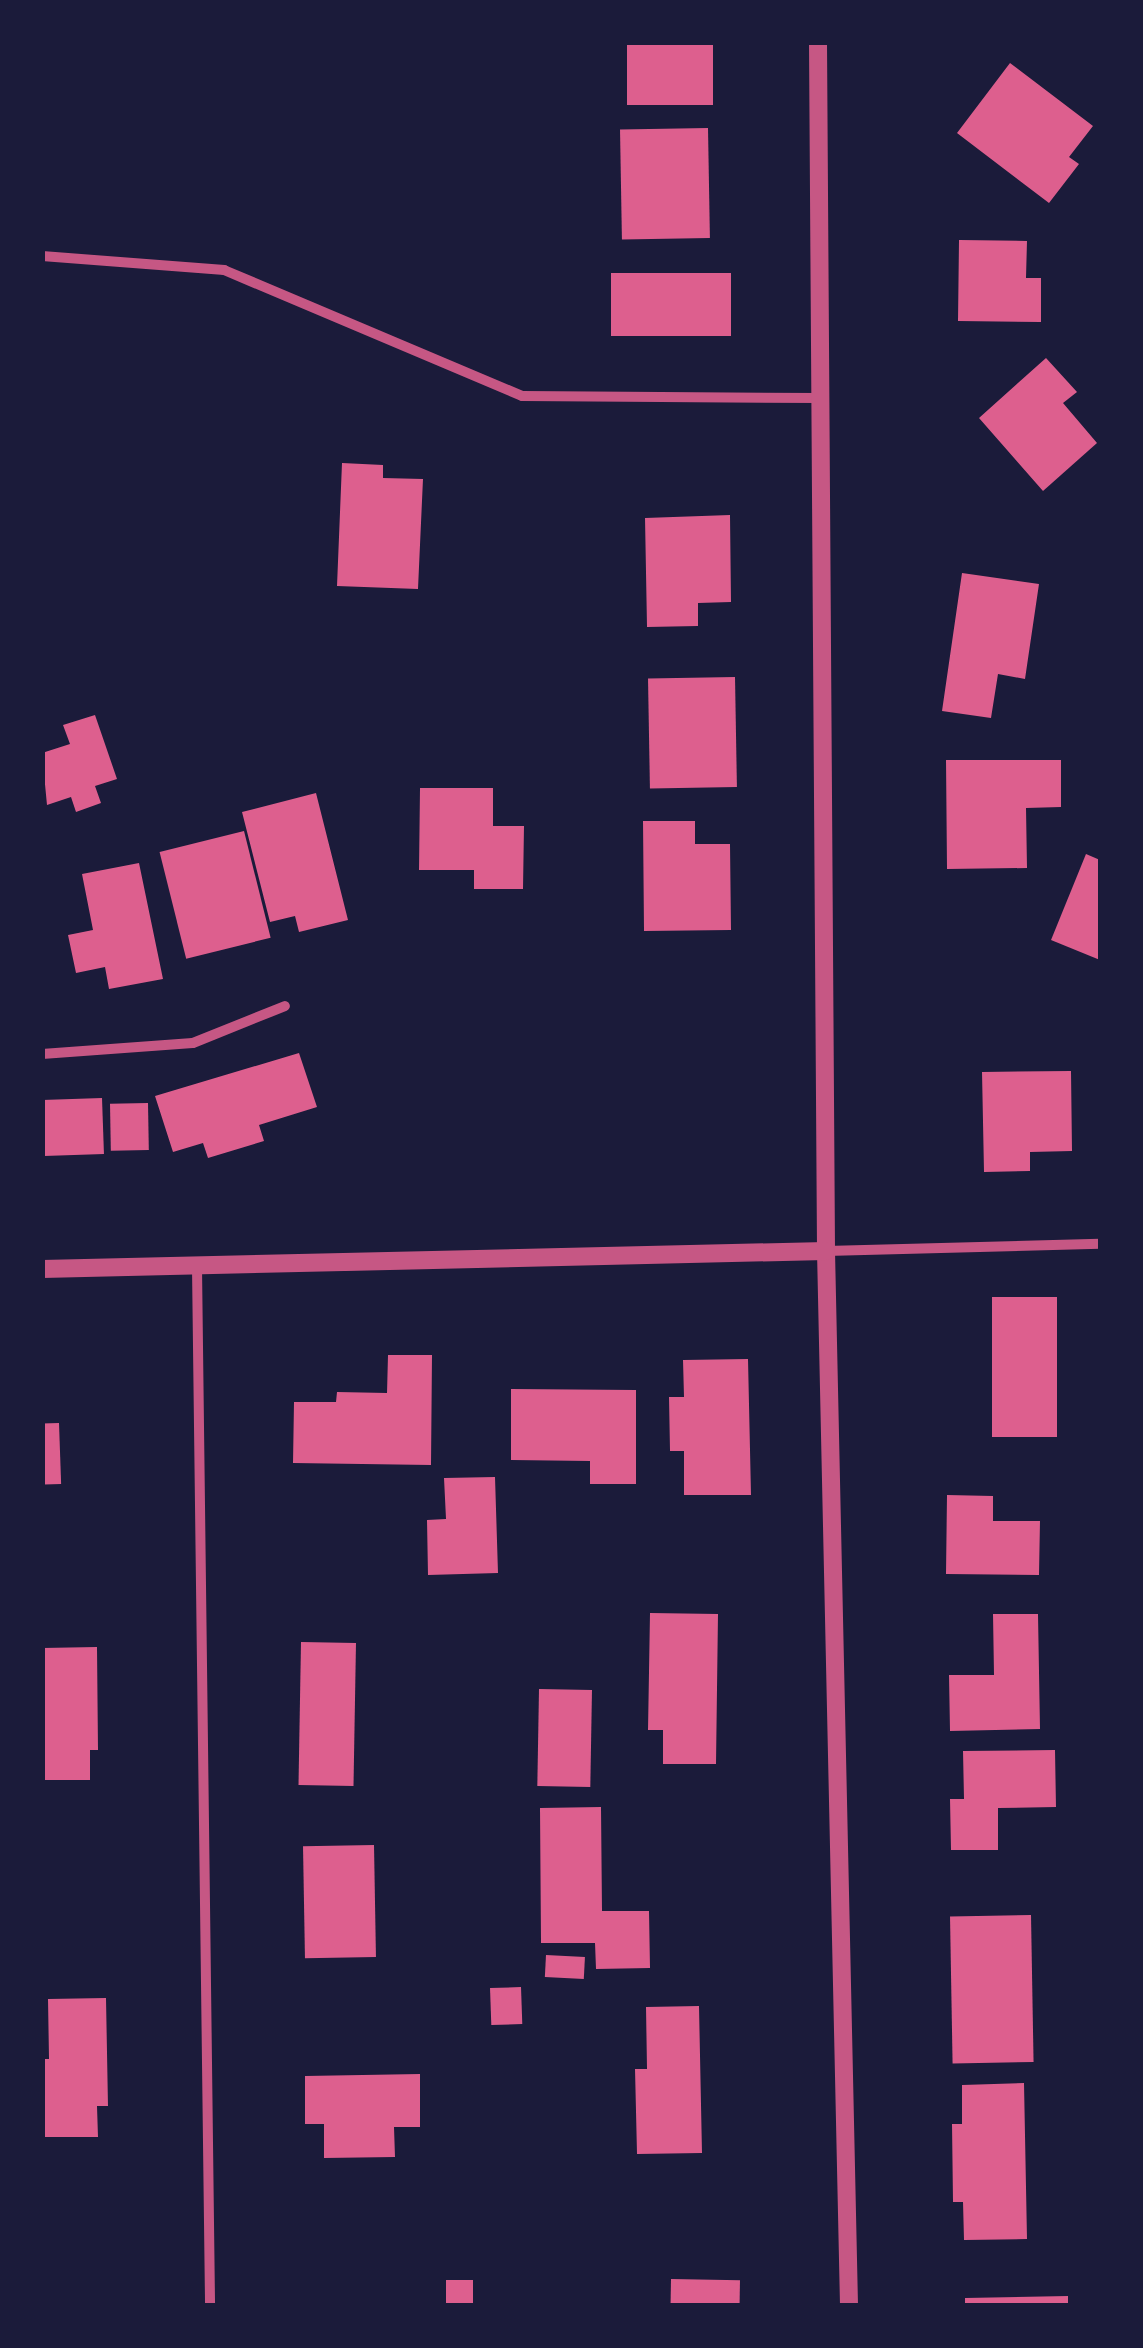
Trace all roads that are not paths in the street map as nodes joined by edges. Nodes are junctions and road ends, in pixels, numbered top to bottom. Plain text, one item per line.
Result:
1 (818, 42) edge
2 (42, 256) edge
3 (819, 398) junction
4 (285, 1006) dead end
5 (42, 1054) edge
6 (1100, 1244) edge
7 (826, 1251) junction
8 (197, 1267) junction
9 (42, 1268) edge
10 (210, 2306) edge
11 (849, 2306) edge

1 - 3 street
2 - 3 street
3 - 7 street
4 - 5 street
6 - 7 street
7 - 8 street
7 - 11 street
8 - 9 street
8 - 10 street

